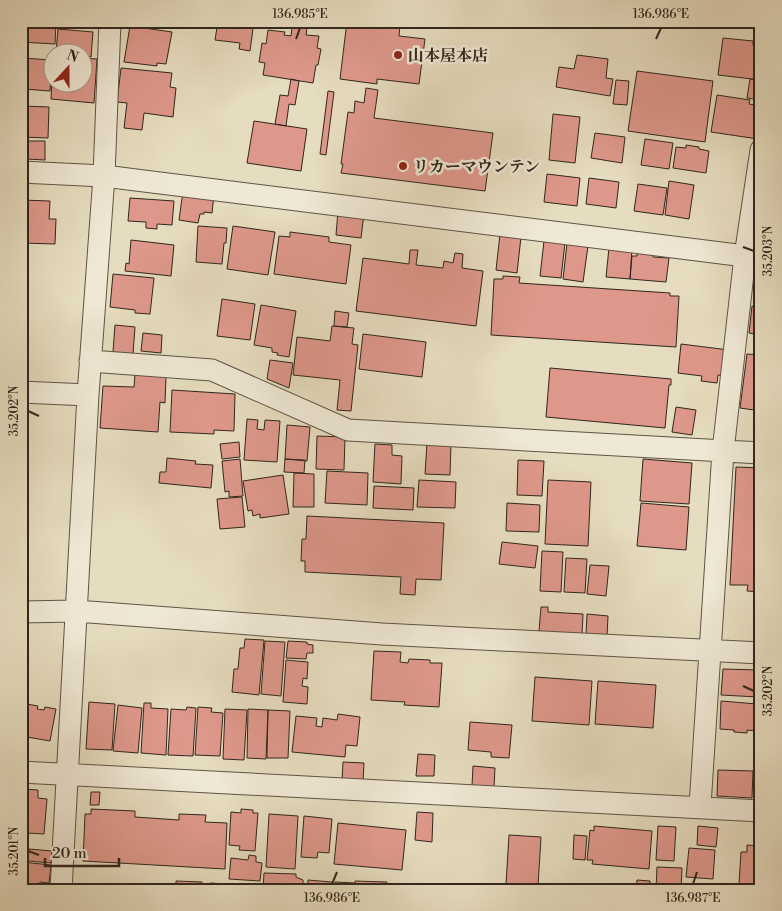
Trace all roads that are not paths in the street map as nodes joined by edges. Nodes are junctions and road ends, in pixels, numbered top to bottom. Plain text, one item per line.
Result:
1 (110, 21) edge
2 (761, 150) edge
3 (21, 172) edge
4 (104, 176) junction
5 (753, 257) edge
6 (90, 361) junction
7 (21, 392) edge
8 (88, 395) junction
9 (724, 451) junction
10 (761, 453) edge
11 (76, 611) junction
12 (21, 612) edge
13 (710, 650) junction
14 (761, 653) edge
15 (21, 772) edge
16 (67, 774) junction
17 (700, 806) junction
18 (761, 810) edge
19 (61, 890) edge

1 - 4 street
2 - 5 street
3 - 4 street
4 - 5 street
4 - 6 street
5 - 9 street
6 - 8 street
6 - 9 street
7 - 8 street
8 - 11 street
9 - 10 street
9 - 13 street
11 - 12 street
11 - 13 street
11 - 16 street
13 - 14 street
13 - 17 street
15 - 16 street
16 - 17 street
16 - 19 street
17 - 18 street

